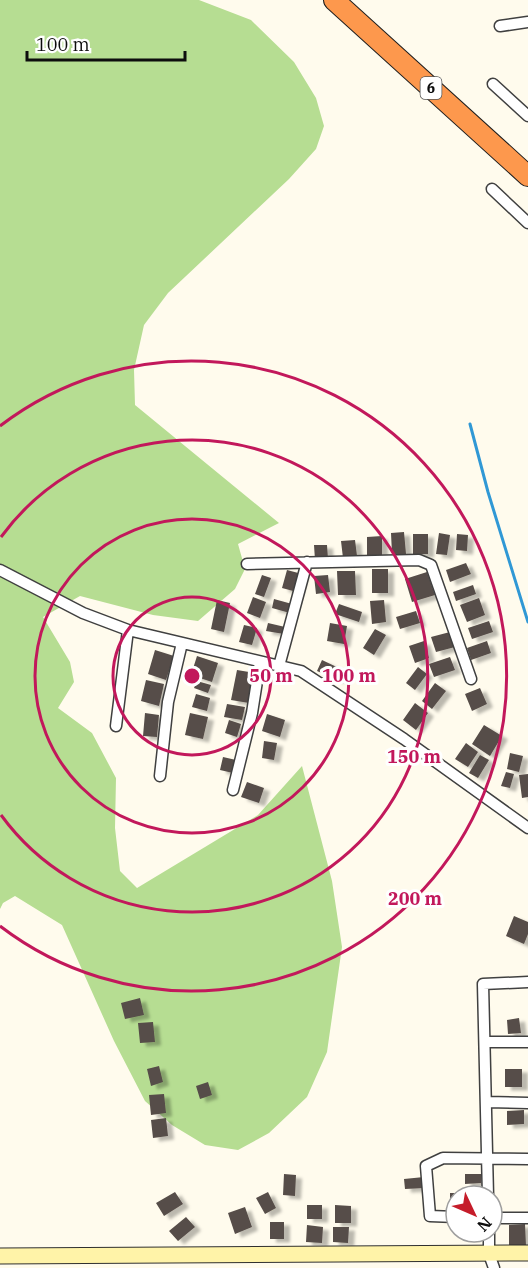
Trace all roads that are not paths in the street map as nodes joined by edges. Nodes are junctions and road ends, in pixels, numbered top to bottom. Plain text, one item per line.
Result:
1 (334, 0) edge
2 (528, 22) edge
3 (500, 26) dead end
4 (494, 84) dead end
5 (528, 116) edge
6 (528, 176) edge
7 (492, 189) dead end
8 (528, 223) edge
9 (307, 562) junction
10 (247, 564) dead end
11 (0, 570) edge
12 (128, 630) junction
13 (182, 644) junction
14 (260, 662) junction
15 (279, 666) junction
16 (471, 679) dead end
17 (116, 726) dead end
18 (160, 776) dead end
19 (233, 790) dead end
20 (528, 828) edge
21 (528, 982) edge
22 (484, 1042) junction
23 (528, 1042) edge
24 (487, 1102) junction
25 (528, 1102) edge
26 (486, 1159) junction
27 (528, 1159) edge
28 (487, 1184) edge
29 (444, 1217) edge
30 (504, 1218) edge
31 (528, 1218) edge
32 (490, 1244) edge
33 (528, 1253) edge
34 (0, 1256) edge
35 (491, 1261) edge

1 - 6 highway, 6
2 - 3 street
4 - 5 street
7 - 8 street
9 - 10 street
9 - 15 street
9 - 16 street
11 - 12 street
12 - 13 street
12 - 17 street
13 - 14 street
13 - 18 street
14 - 15 street
14 - 19 street
15 - 20 street
21 - 22 street
22 - 23 street
22 - 24 street
24 - 25 street
24 - 26 street
26 - 27 street
26 - 28 street
26 - 29 street
30 - 31 street
32 - 35 street
33 - 35 street
34 - 35 street

